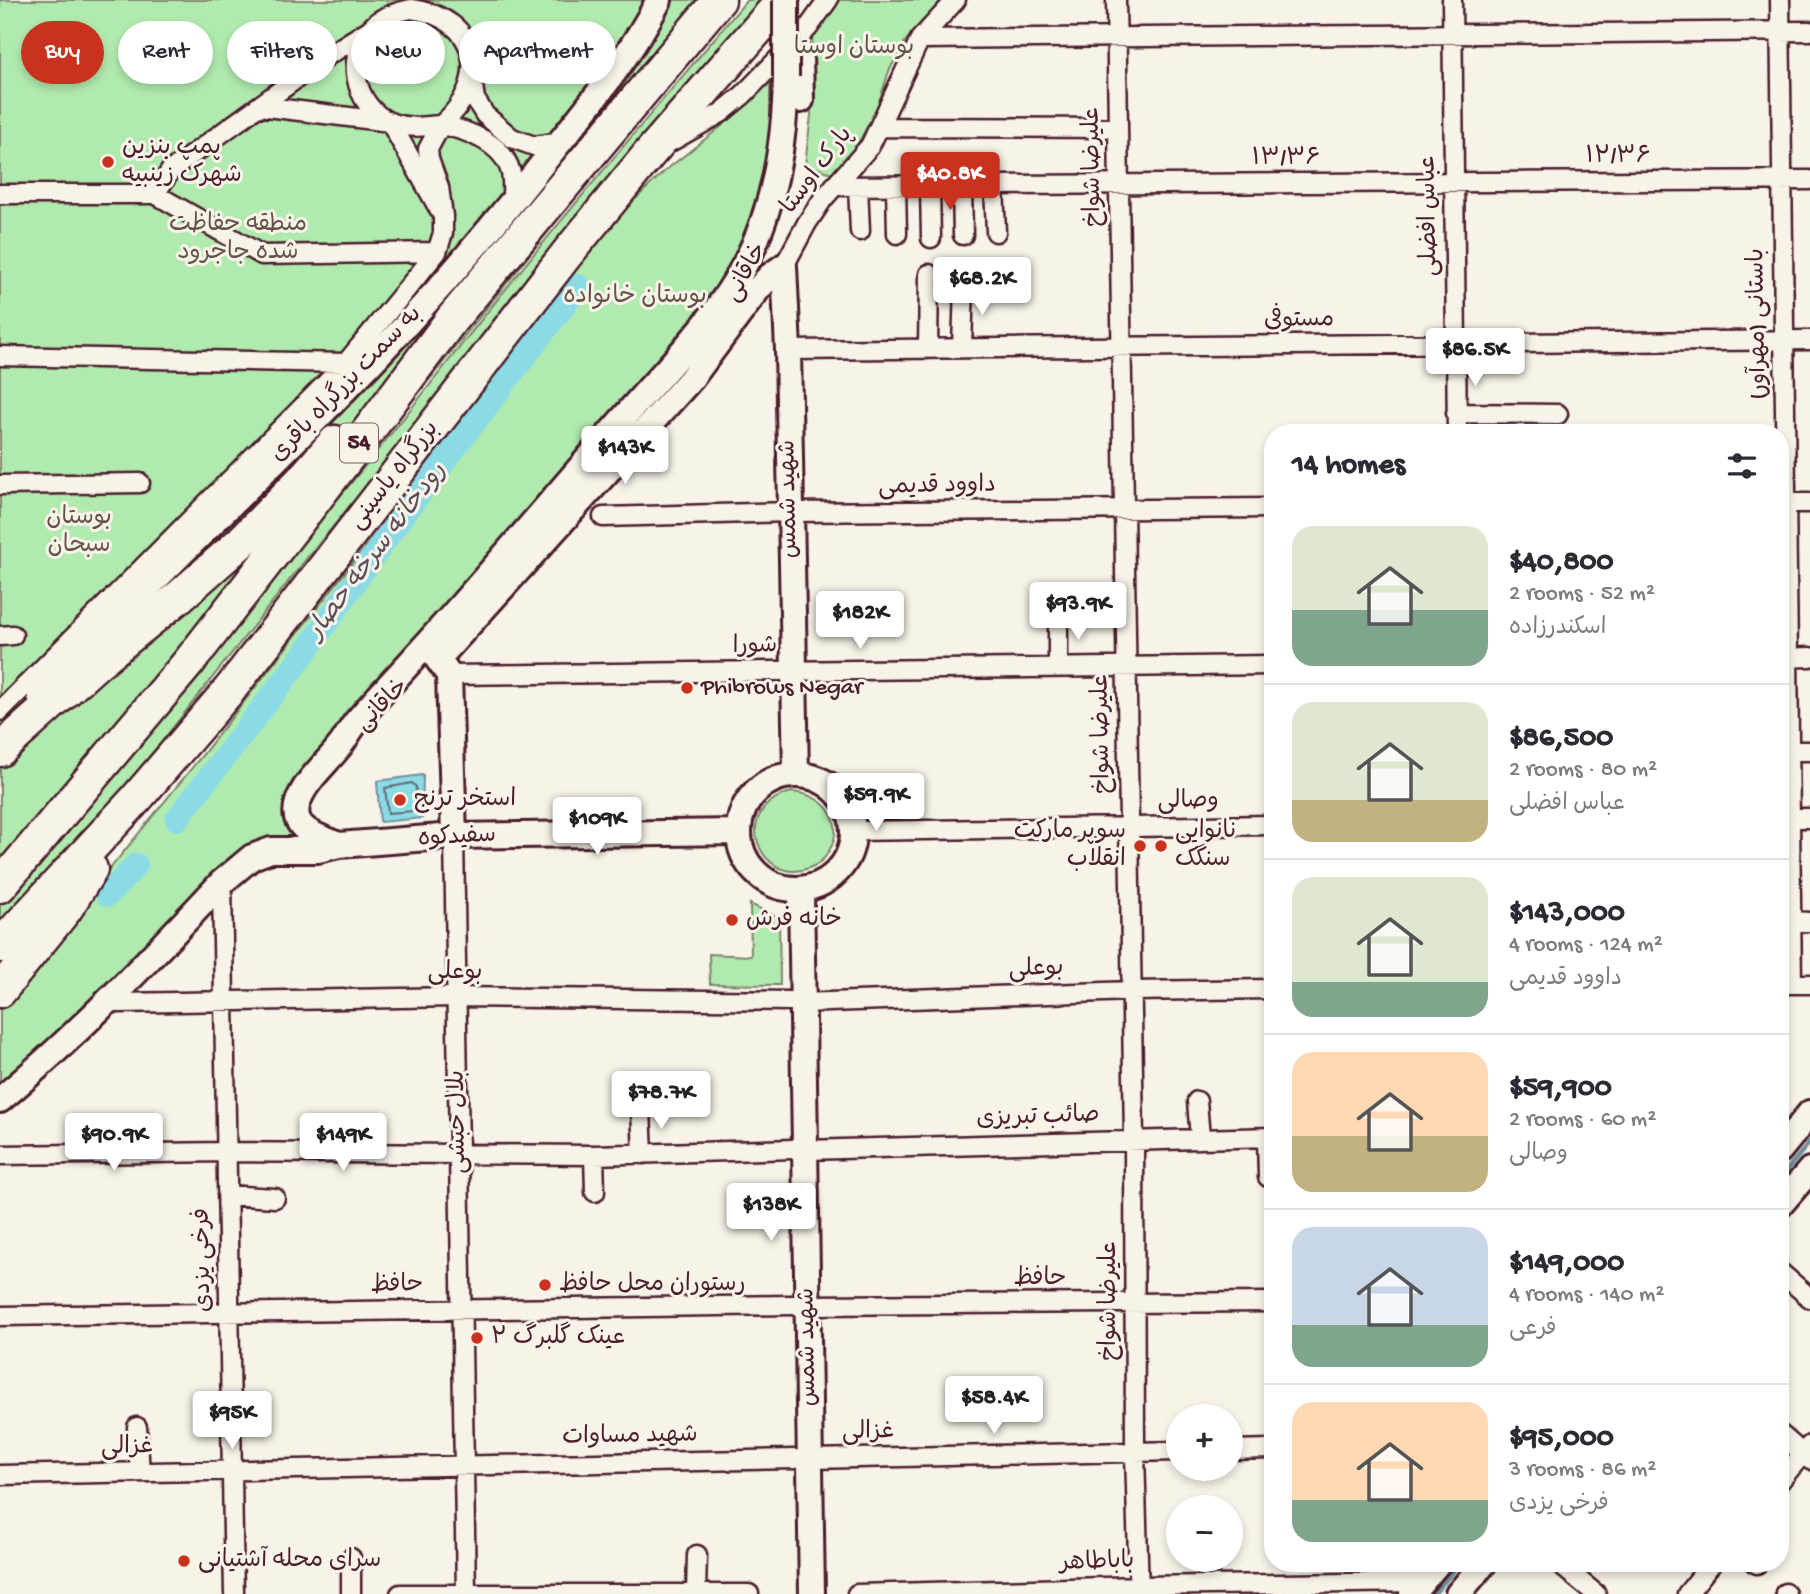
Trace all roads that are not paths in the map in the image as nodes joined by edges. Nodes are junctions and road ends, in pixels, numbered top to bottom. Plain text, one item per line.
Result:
1 (659, 0) edge
2 (719, 0) edge
3 (785, 0) edge
4 (800, 0) edge
5 (828, 0) edge
6 (956, 0) edge
7 (1116, 0) edge
8 (1452, 0) edge
9 (1780, 0) edge
10 (380, 21) edge
11 (1810, 31) edge
12 (459, 32) edge
13 (1780, 32) junction
14 (1452, 34) junction
15 (1116, 37) junction
16 (920, 38) junction
17 (351, 42) edge
18 (358, 84) edge
19 (470, 84) edge
20 (473, 84) edge
21 (259, 106) junction
22 (390, 122) junction
23 (441, 125) junction
24 (879, 127) junction
25 (1118, 128) junction
26 (559, 142) junction
27 (650, 153) junction
28 (1810, 180) edge
29 (1782, 181) junction
30 (1454, 183) junction
31 (962, 185) junction
32 (1119, 185) junction
33 (834, 186) junction
34 (858, 186) junction
35 (896, 186) junction
36 (930, 186) junction
37 (995, 186) junction
38 (0, 194) edge
39 (155, 194) junction
40 (512, 201) junction
41 (443, 216) junction
42 (860, 231) dead end
43 (996, 232) dead end
44 (897, 234) dead end
45 (963, 235) dead end
46 (931, 238) dead end
47 (437, 252) junction
48 (784, 266) junction
49 (929, 274) dead end
50 (964, 285) dead end
51 (452, 319) junction
52 (1810, 340) edge
53 (1784, 341) junction
54 (1456, 344) junction
55 (1121, 347) junction
56 (962, 348) junction
57 (928, 349) junction
58 (788, 350) junction
59 (0, 356) edge
60 (346, 363) junction
61 (1457, 413) junction
62 (1558, 414) dead end
63 (1457, 424) edge
64 (1783, 424) edge
65 (140, 483) dead end
66 (0, 485) edge
67 (1789, 503) edge
68 (1810, 503) edge
69 (1264, 508) edge
70 (1124, 509) junction
71 (791, 512) junction
72 (603, 517) dead end
73 (1058, 617) dead end
74 (434, 654) junction
75 (1810, 657) edge
76 (1789, 658) edge
77 (1264, 664) edge
78 (1126, 666) junction
79 (1058, 667) junction
80 (794, 671) junction
81 (449, 675) junction
82 (0, 711) edge
83 (0, 741) edge
84 (341, 745) junction
85 (0, 750) edge
86 (1789, 751) edge
87 (1810, 751) edge
88 (796, 775) junction
89 (136, 799) junction
90 (1789, 818) edge
91 (1810, 818) edge
92 (1264, 825) edge
93 (1129, 827) junction
94 (738, 831) junction
95 (853, 831) junction
96 (454, 836) junction
97 (339, 845) junction
98 (222, 882) junction
99 (0, 886) edge
100 (1789, 887) edge
101 (795, 890) junction
102 (1791, 922) junction
103 (1810, 922) edge
104 (0, 946) edge
105 (1794, 984) edge
106 (1264, 989) edge
107 (1131, 990) junction
108 (0, 991) edge
109 (457, 997) junction
110 (224, 1000) junction
111 (796, 1002) junction
112 (119, 1003) dead end
113 (0, 1100) edge
114 (1197, 1101) dead end
115 (640, 1110) dead end
116 (1264, 1137) edge
117 (1200, 1138) junction
118 (1134, 1139) junction
119 (800, 1149) junction
120 (227, 1152) junction
121 (643, 1154) junction
122 (460, 1155) junction
123 (594, 1155) junction
124 (0, 1156) edge
125 (1810, 1170) edge
126 (595, 1192) dead end
127 (1789, 1194) edge
128 (228, 1195) junction
129 (275, 1198) dead end
130 (1789, 1280) edge
131 (1810, 1298) edge
132 (1264, 1302) edge
133 (1135, 1303) junction
134 (802, 1305) junction
135 (461, 1309) junction
136 (229, 1313) junction
137 (0, 1316) edge
138 (137, 1427) dead end
139 (1789, 1440) edge
140 (1264, 1449) edge
141 (1243, 1450) edge
142 (1166, 1451) edge
143 (1135, 1452) junction
144 (1808, 1453) edge
145 (804, 1459) junction
146 (464, 1465) junction
147 (232, 1470) junction
148 (140, 1472) junction
149 (1789, 1472) edge
150 (0, 1475) edge
151 (697, 1555) dead end
152 (351, 1558) dead end
153 (1430, 1572) edge
154 (1476, 1572) edge
155 (1570, 1572) edge
156 (1704, 1572) edge
157 (1417, 1588) edge
158 (1139, 1590) edge
159 (466, 1593) edge
160 (696, 1593) edge
161 (234, 1594) edge
162 (352, 1594) edge
163 (400, 1594) edge
164 (749, 1594) edge
165 (798, 1594) edge
166 (812, 1594) edge
167 (857, 1594) edge
168 (1458, 1594) edge
169 (1596, 1594) edge
170 (1686, 1594) edge

1 - 26 main road, به سمت بزرگراه باقری
2 - 51 highway, بزرگراه یاسینی / 54
3 - 27 highway, بزرگراه یاسینی / 54
3 - 84 main road, خاقانی, bridge
4 - 74 main road, خاقانی
5 - 27 street
6 - 16 street, پارک اوستا
7 - 15 street, علیرضا شواخ
8 - 14 street, عباس افضلی
9 - 13 street, باستانی (مهرآور)
10 - 12 street
11 - 13 street
13 - 14 street
13 - 29 street, باستانی (مهرآور)
14 - 15 street
14 - 30 street, عباس افضلی
15 - 16 street
15 - 25 street, علیرضا شواخ
16 - 24 street, پارک اوستا
17 - 21 street
18 - 22 street
19 - 23 street
20 - 26 street
21 - 22 street
21 - 39 street
22 - 23 street
22 - 41 street
23 - 40 street
23 - 41 street
24 - 25 street
24 - 33 street, پارک اوستا
25 - 32 street, علیرضا شواخ
26 - 40 main road, به سمت بزرگراه باقری
27 - 89 highway, بزرگراه یاسینی / 54
28 - 29 street, ۱۲/۳۶
29 - 30 street, ۱۲/۳۶
29 - 53 street, باستانی (مهرآور)
30 - 32 street, ۱۳/۳۶
30 - 54 street, عباس افضلی
31 - 36 street, ۱۳/۳۶
31 - 37 street, ۱۳/۳۶
31 - 45 street
32 - 37 street, ۱۳/۳۶
32 - 55 street, علیرضا شواخ
33 - 34 street, ۱۳/۳۶
33 - 48 street, پارک اوستا
34 - 35 street, ۱۳/۳۶
34 - 42 street
35 - 36 street, ۱۳/۳۶
35 - 44 street
36 - 46 street
37 - 43 street
38 - 39 street
39 - 47 street
40 - 83 main road, به سمت بزرگراه باقری
41 - 47 street
47 - 60 street
48 - 58 main road, شهید شمس
48 - 74 main road
49 - 57 street
50 - 56 street
51 - 85 highway
51 - 99 highway, بزرگراه یاسینی / 54
52 - 53 street, مستوفی
53 - 54 street, مستوفی
53 - 64 street, باستانی (مهرآور)
54 - 55 street, مستوفی
54 - 61 street, عباس افضلی
55 - 56 street, مستوفی
55 - 70 street, علیرضا شواخ
56 - 57 street, مستوفی
57 - 58 street, مستوفی
58 - 71 main road, شهید شمس
59 - 60 street
60 - 82 street
61 - 62 street
61 - 63 street, عباس افضلی
65 - 66 street
67 - 68 street
69 - 70 street, داوود قدیمی
70 - 71 street, داوود قدیمی
70 - 78 street, علیرضا شواخ
71 - 72 street, داوود قدیمی
71 - 80 main road, شهید شمس
73 - 79 street
74 - 81 main road
74 - 84 main road, خاقانی
75 - 76 street
77 - 78 street, شورا
78 - 79 street, شورا
78 - 93 street, علیرضا شواخ
79 - 80 street, شورا
80 - 81 street, شورا
80 - 88 main road, شهید شمس
81 - 96 main road, بلال حبشی
84 - 97 main road
86 - 87 street
88 - 94 main road
88 - 95 main road
89 - 104 highway, بزرگراه یاسینی / 54
89 - 108 highway
90 - 91 street
92 - 93 street, وصالی
93 - 95 street, وصالی
93 - 107 street, علیرضا شواخ
94 - 96 main road, سفیدکوه
94 - 101 main road
95 - 101 main road
96 - 97 main road, سفیدکوه
96 - 109 street, بلال حبشی
97 - 98 main road, سفیدکوه
98 - 110 street, فرخی یزدی
98 - 113 main road
100 - 102 street, باستانی (مهرآور)
101 - 111 main road, شهید شمس
102 - 103 street
102 - 105 street, باستانی (مهرآور)
106 - 107 street, بوعلی
107 - 111 street, بوعلی
107 - 118 street, علیرضا شواخ
109 - 110 street, بوعلی
109 - 111 street, بوعلی
109 - 122 street, بلال حبشی
110 - 112 street, بوعلی
110 - 120 street, فرخی یزدی
111 - 119 main road, شهید شمس
114 - 117 street
115 - 121 street
116 - 117 street, صائب تبریزی
117 - 118 street, صائب تبریزی
118 - 119 street, صائب تبریزی
118 - 133 street, علیرضا شواخ
119 - 121 street, صائب تبریزی
119 - 134 main road, شهید شمس
120 - 122 street, صائب تبریزی
120 - 124 street, صائب تبریزی
120 - 128 street, فرخی یزدی
121 - 123 street, صائب تبریزی
122 - 123 street, صائب تبریزی
122 - 135 street, بلال حبشی
123 - 126 street
125 - 127 main road
128 - 129 street
128 - 136 street, فرخی یزدی
130 - 131 street
132 - 133 street, حافظ
133 - 134 street, حافظ
133 - 143 street, علیرضا شواخ
134 - 135 street, حافظ
134 - 145 main road, شهید شمس
135 - 136 street, حافظ
135 - 146 street, بلال حبشی
136 - 137 street, حافظ
136 - 147 street, فرخی یزدی
138 - 148 street
139 - 144 street
140 - 141 street
142 - 143 street, غزالی
143 - 145 street, غزالی
143 - 158 street, علیرضا شواخ
144 - 149 street
145 - 146 street, شهید مساوات
145 - 165 main road, شهید شمس
145 - 166 main road, شهید شمس
146 - 147 street, غزالی
146 - 159 street, بلال حبشی
147 - 148 street, غزالی
147 - 161 street, فرخی یزدی
148 - 150 street, غزالی
151 - 160 street
152 - 162 street
153 - 157 main road
154 - 168 main road
155 - 169 street
156 - 170 street
157 - 158 street, باباطاهر
158 - 167 street, باباطاهر
159 - 160 street
159 - 163 street
160 - 164 street

